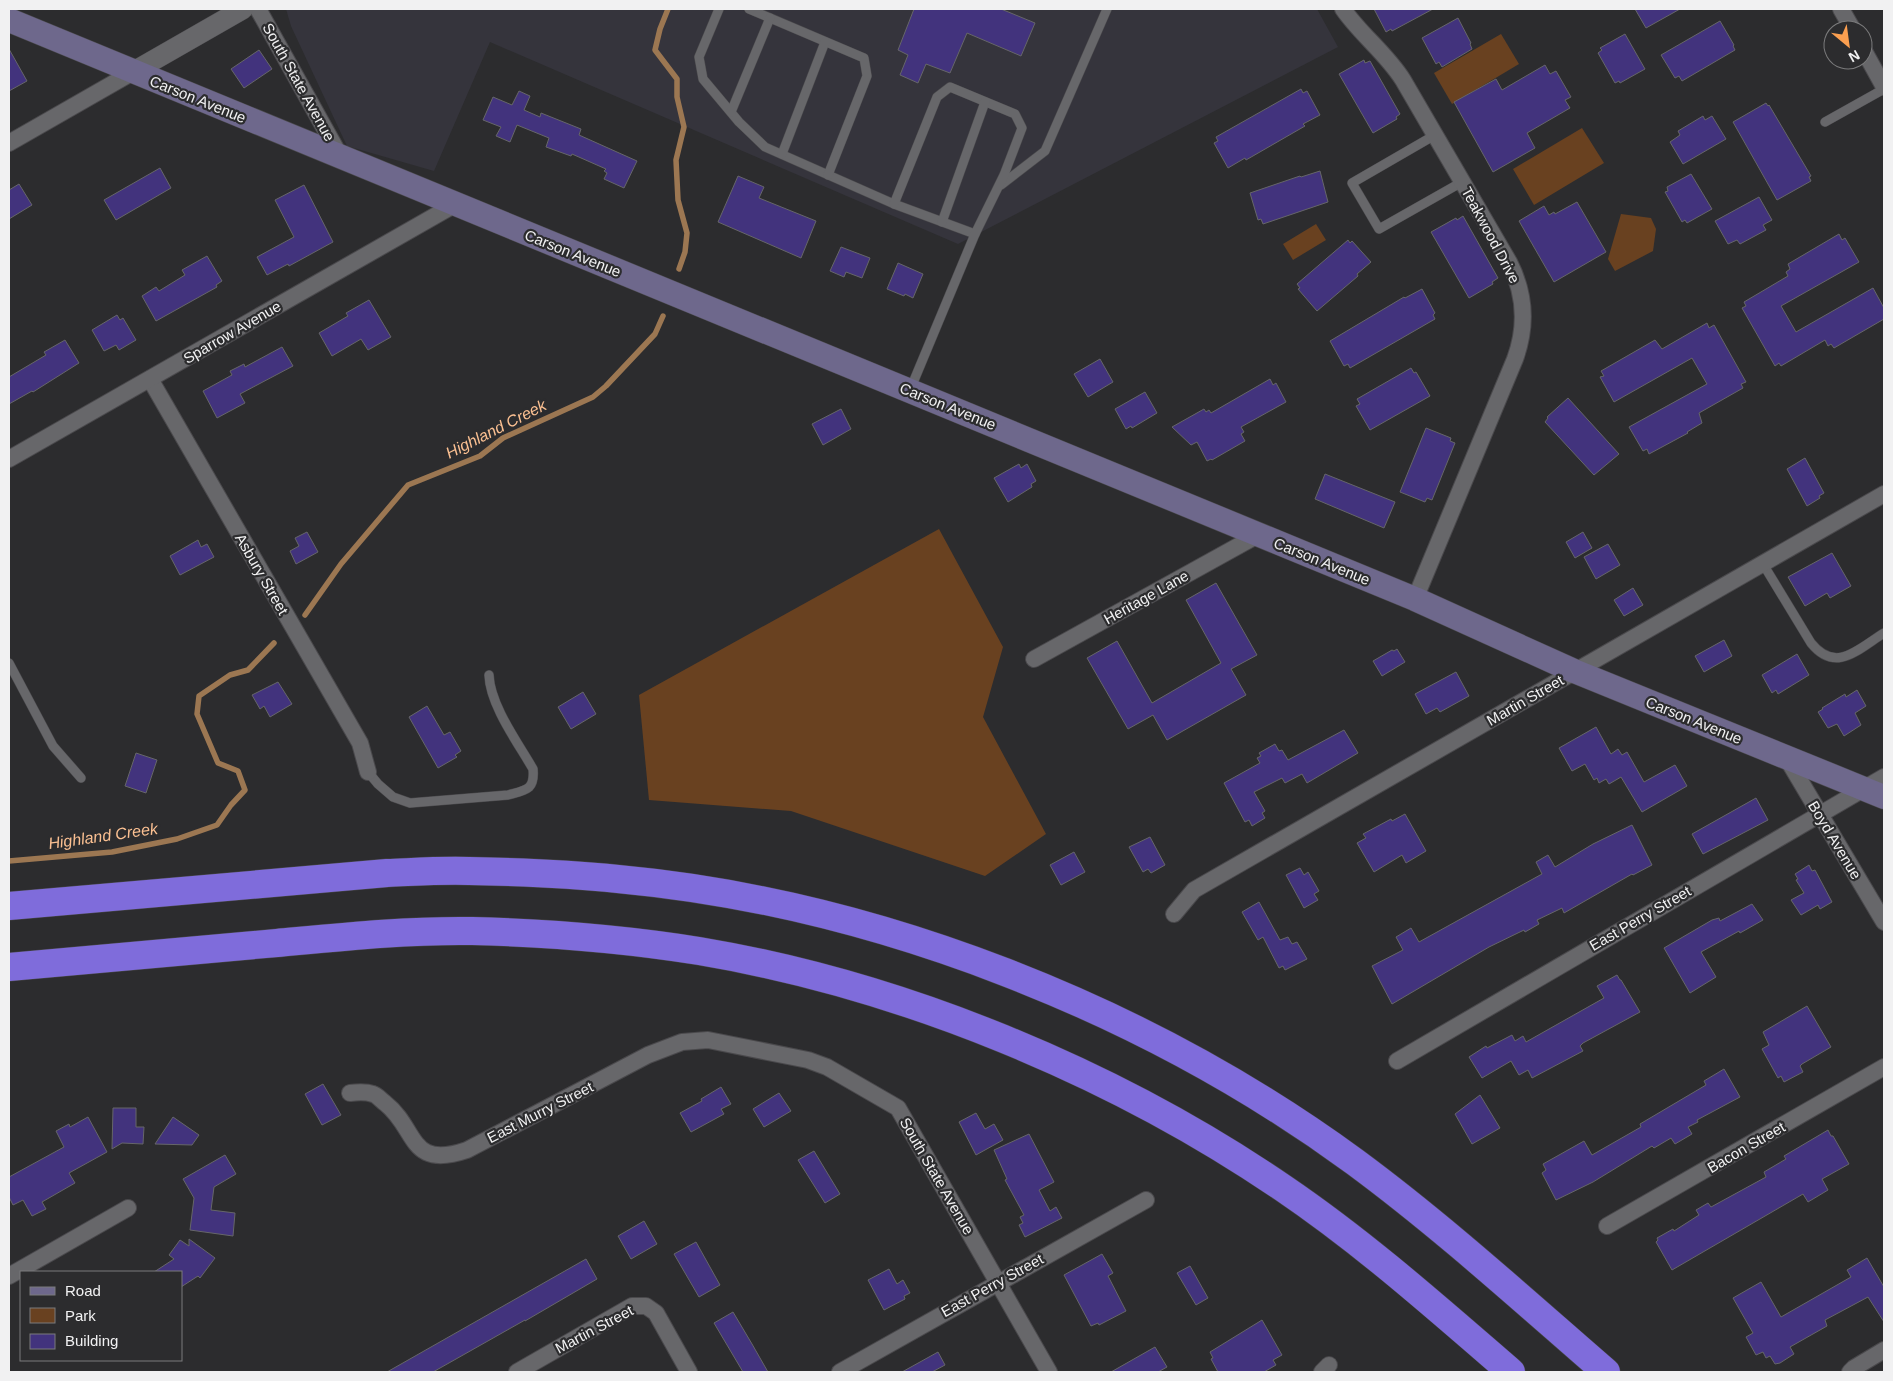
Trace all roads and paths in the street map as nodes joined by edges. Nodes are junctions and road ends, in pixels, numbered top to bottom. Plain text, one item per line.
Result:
1 (243, 9) edge
2 (258, 9) edge
3 (719, 9) edge
4 (749, 9) edge
5 (1107, 9) edge
6 (1343, 9) edge
7 (1841, 9) edge
8 (770, 18) junction
9 (9, 20) edge
10 (1847, 20) edge
11 (826, 42) junction
12 (1873, 68) edge
13 (133, 72) junction
14 (1884, 88) edge
15 (985, 102) junction
16 (731, 112) junction
17 (1825, 122) dead end
18 (1435, 134) junction
19 (9, 143) edge
20 (782, 154) junction
21 (340, 156) junction
22 (828, 175) junction
23 (1462, 182) junction
24 (998, 187) junction
25 (454, 204) junction
26 (894, 204) junction
27 (942, 222) junction
28 (975, 234) junction
29 (150, 379) junction
30 (910, 390) junction
31 (9, 459) edge
32 (1884, 494) edge
33 (1258, 535) junction
34 (1763, 564) junction
35 (1415, 599) junction
36 (1884, 633) edge
37 (1034, 659) dead end
38 (9, 663) edge
39 (1574, 671) junction
40 (489, 675) dead end
41 (1786, 757) junction
42 (368, 772) joint
43 (1884, 777) edge
44 (81, 778) dead end
45 (1874, 793) edge
46 (1820, 814) junction
47 (9, 906) edge
48 (1174, 914) dead end
49 (1884, 922) edge
50 (9, 967) edge
51 (648, 1055) joint
52 (1397, 1061) dead end
53 (1884, 1067) edge
54 (350, 1093) dead end
55 (1146, 1200) dead end
56 (128, 1208) dead end
57 (1607, 1226) dead end
58 (9, 1276) edge
59 (998, 1282) junction
60 (1884, 1350) edge
61 (517, 1372) edge
62 (689, 1372) edge
63 (840, 1372) edge
64 (1049, 1372) edge
65 (1511, 1372) edge
66 (1606, 1372) edge
67 (1850, 1372) edge

1 - 13 street
2 - 21 street, South State Avenue
3 - 16 lane
4 - 8 lane
5 - 24 lane
6 - 18 street, Teakwood Drive
7 - 10 street
8 - 11 lane
8 - 16 lane
9 - 13 main road, Carson Avenue
11 - 20 lane
11 - 22 lane
12 - 14 street
13 - 19 street
13 - 21 main road, Carson Avenue
14 - 17 lane
15 - 24 lane
15 - 26 lane
15 - 27 lane
16 - 20 lane
18 - 23 street, Teakwood Drive
18 - 23 lane
20 - 22 lane
21 - 25 main road, Carson Avenue
22 - 26 lane
23 - 35 street, Teakwood Drive
24 - 28 lane
25 - 29 street, Sparrow Avenue
25 - 30 main road, Carson Avenue
26 - 27 lane
27 - 28 lane
28 - 30 lane
29 - 31 street, Sparrow Avenue
29 - 42 street, Asbury Street
30 - 33 main road, Carson Avenue
32 - 34 street, Martin Street
33 - 35 main road, Carson Avenue
33 - 37 street, Heritage Lane
34 - 36 lane
34 - 39 street, Martin Street
35 - 39 main road, Carson Avenue
38 - 44 lane
39 - 41 main road, Carson Avenue
39 - 48 street, Martin Street
40 - 42 lane
41 - 45 main road, Carson Avenue
41 - 46 street, Boyd Avenue
43 - 45 street, East Perry Street
45 - 46 street, East Perry Street
46 - 49 street, Boyd Avenue
46 - 52 street, East Perry Street
47 - 66 highway
50 - 65 highway
51 - 54 street, East Murry Street
51 - 59 street, South State Avenue
53 - 57 street, Bacon Street
55 - 59 street, East Perry Street
56 - 58 street
59 - 63 street, East Perry Street
59 - 64 street, South State Avenue
60 - 67 street
61 - 62 street, Martin Street

